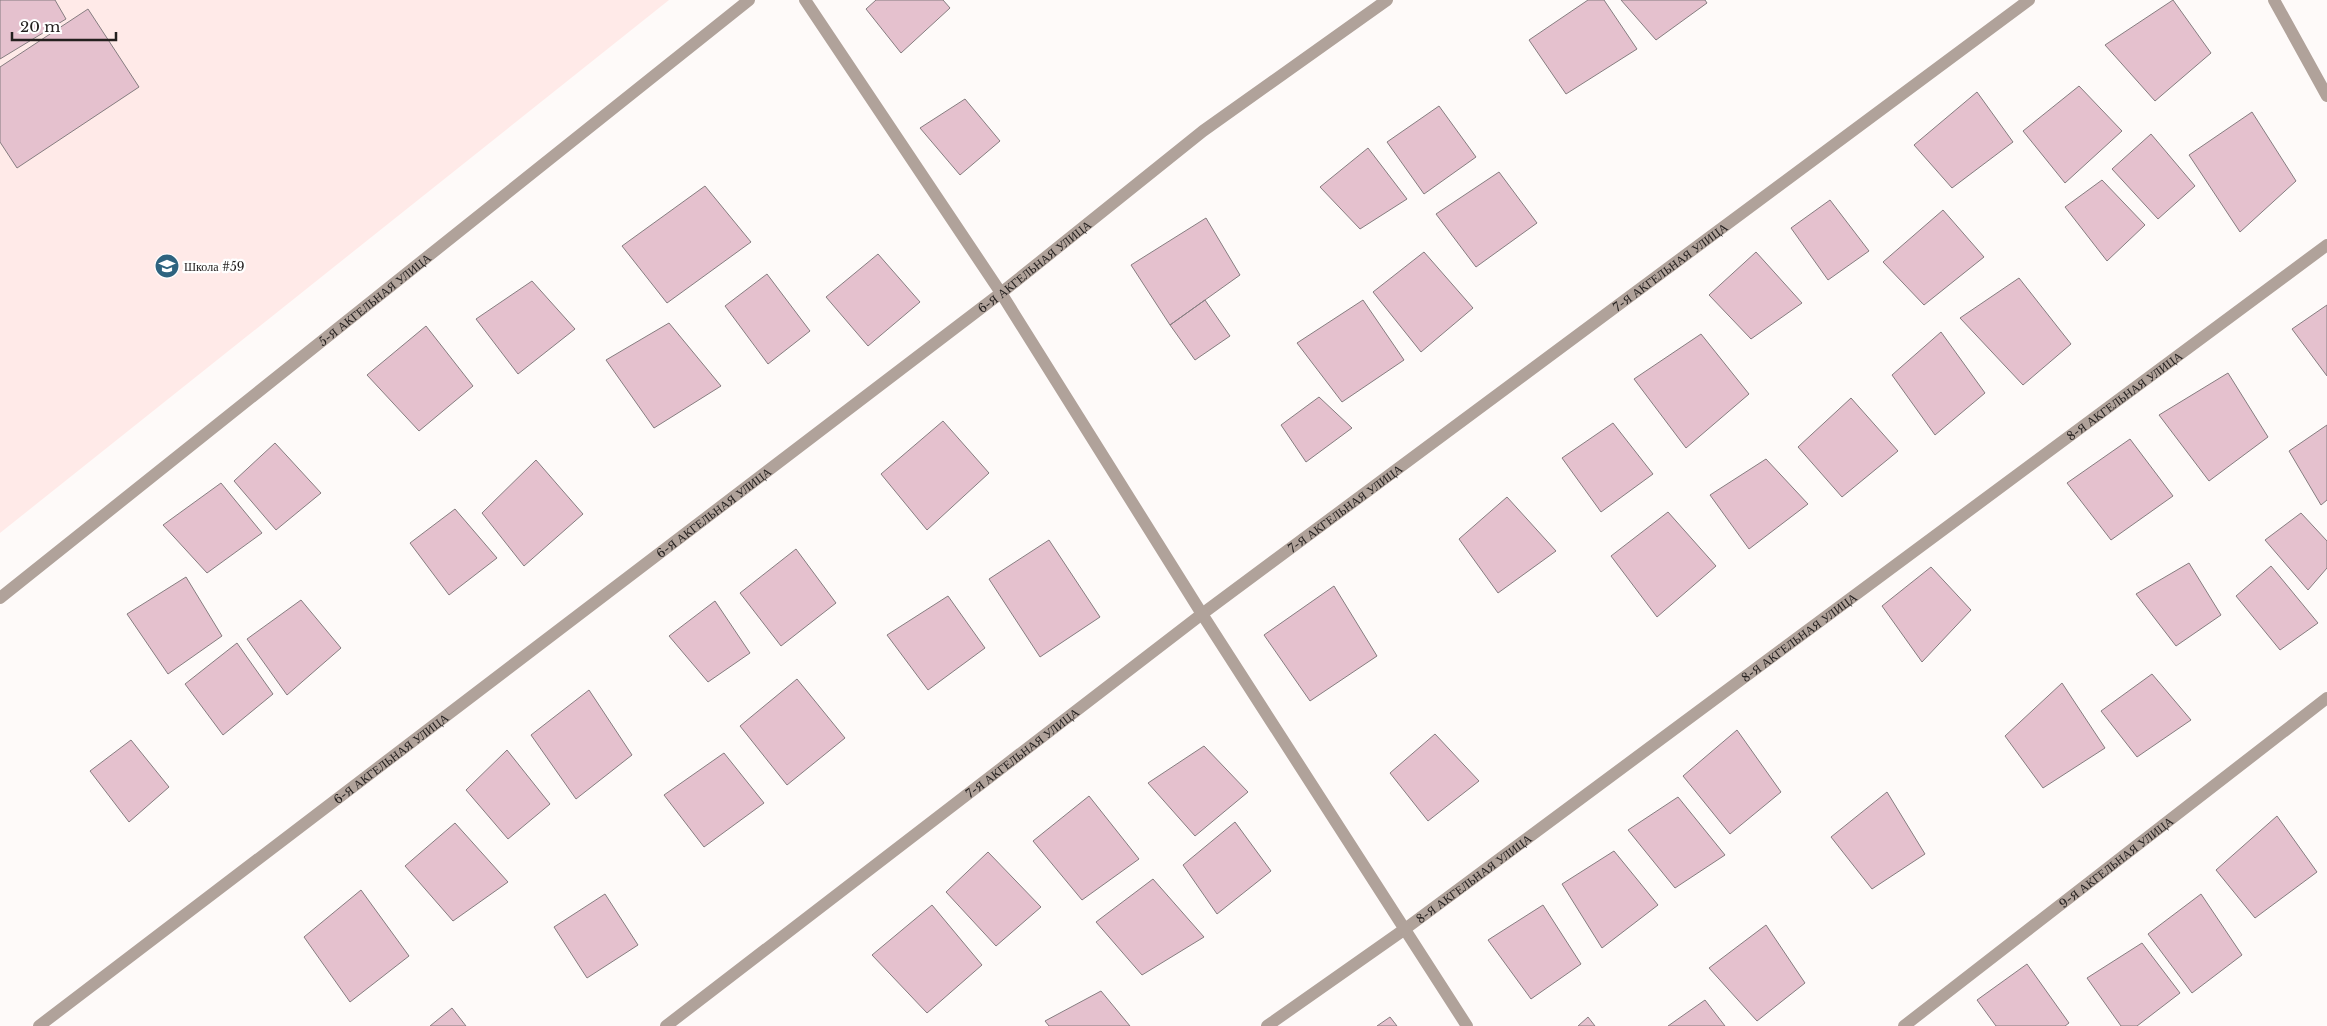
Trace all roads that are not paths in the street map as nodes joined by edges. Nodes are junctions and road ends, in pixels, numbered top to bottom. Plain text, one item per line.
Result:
1 (749, 0) edge
2 (805, 0) edge
3 (1387, 0) edge
4 (2029, 0) edge
5 (2274, 0) edge
6 (2327, 96) edge
7 (2327, 245) edge
8 (1001, 293) junction
9 (0, 598) edge
10 (1202, 614) junction
11 (2327, 698) edge
12 (1405, 929) junction
13 (39, 1026) edge
14 (666, 1026) edge
15 (1267, 1026) edge
16 (1467, 1026) edge
17 (1904, 1026) edge

1 - 9 street, 5-Я АКГЕЛЬНАЯ УЛИЦА
2 - 8 street
3 - 8 street, 6-Я АКГЕЛЬНАЯ УЛИЦА
4 - 10 street, 7-Я АКГЕЛЬНАЯ УЛИЦА
5 - 6 street
7 - 12 street, 8-Я АКГЕЛЬНАЯ УЛИЦА
8 - 10 street
8 - 13 street, 6-Я АКГЕЛЬНАЯ УЛИЦА
10 - 12 street
10 - 14 street, 7-Я АКГЕЛЬНАЯ УЛИЦА
11 - 17 street, 9-Я АКГЕЛЬНАЯ УЛИЦА
12 - 15 street, 8-Я АКГЕЛЬНАЯ УЛИЦА
12 - 16 street

